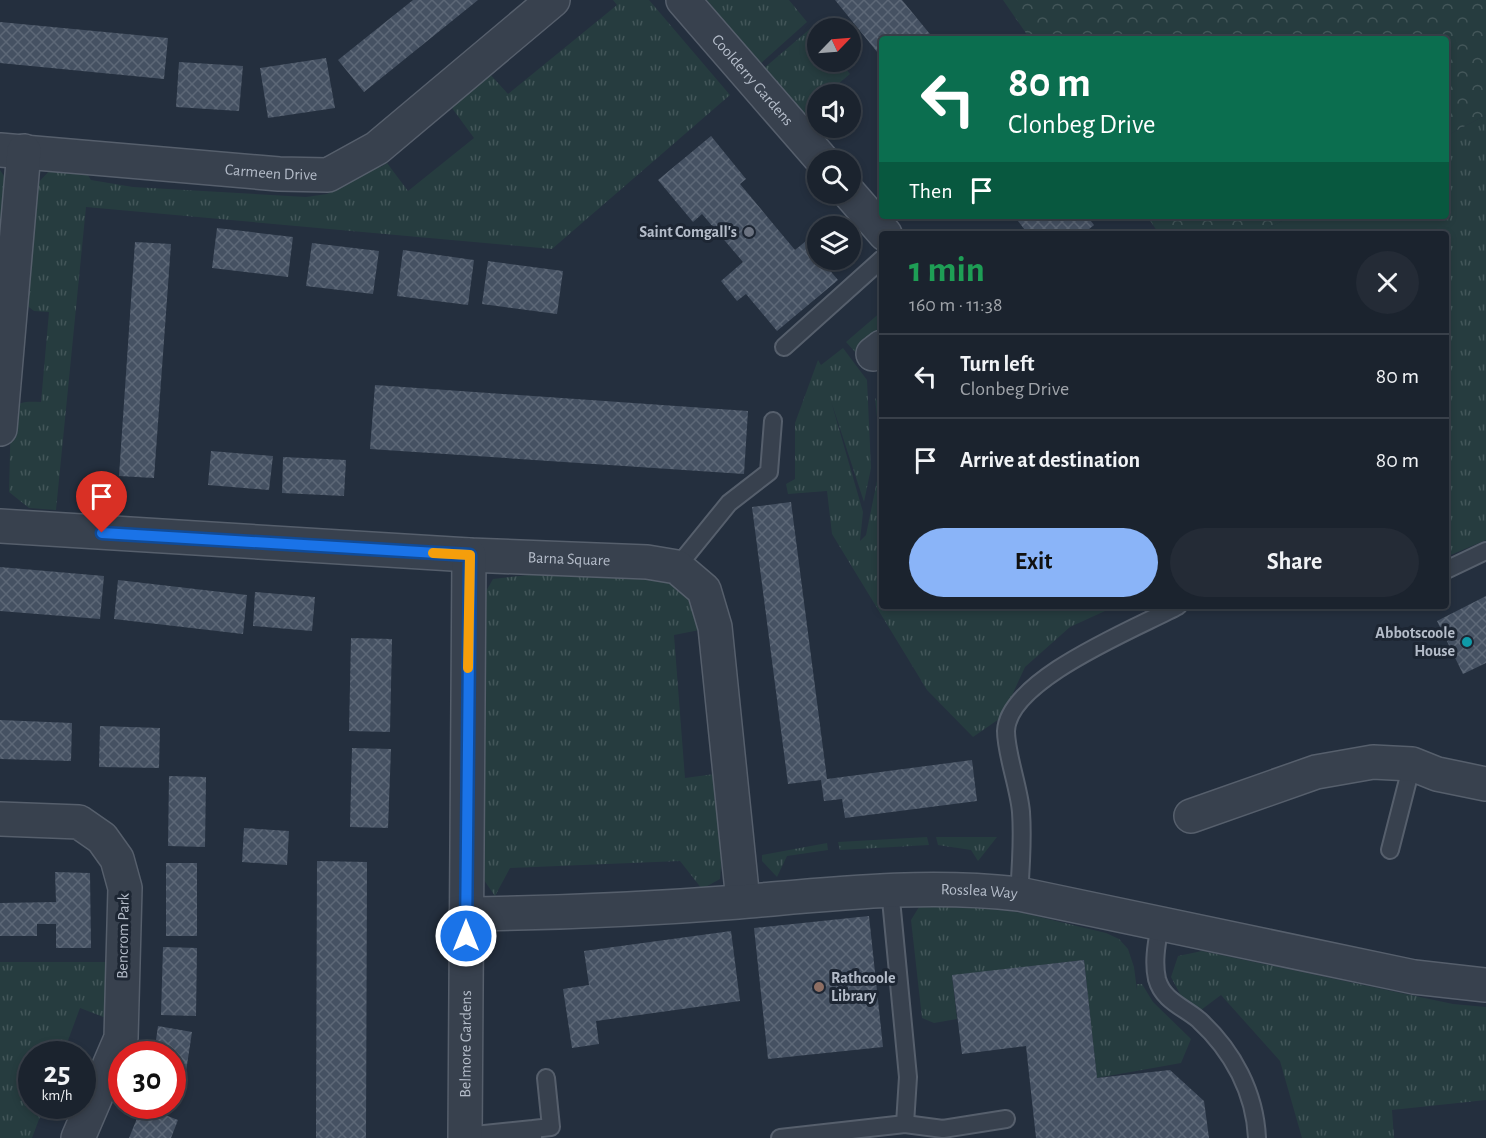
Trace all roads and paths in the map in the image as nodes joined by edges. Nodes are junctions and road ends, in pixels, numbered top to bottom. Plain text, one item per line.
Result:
1 (553, 0) edge
2 (683, 0) edge
3 (12, 150) edge
4 (813, 150) edge
5 (859, 204) edge
6 (882, 231) edge
7 (879, 262) edge
8 (784, 347) dead end
9 (773, 422) dead end
10 (0, 429) edge
11 (0, 526) edge
12 (1486, 551) edge
13 (470, 555) junction
14 (677, 567) junction
15 (1449, 569) edge
16 (1172, 609) edge
17 (1412, 764) junction
18 (1486, 784) edge
19 (1191, 816) dead end
20 (0, 819) edge
21 (1390, 850) dead end
22 (890, 889) junction
23 (1019, 894) junction
24 (743, 901) junction
25 (466, 914) junction
26 (1160, 924) junction
27 (1486, 985) edge
28 (546, 1078) dead end
29 (1006, 1119) dead end
30 (904, 1124) junction
31 (533, 1133) edge
32 (465, 1137) edge
33 (78, 1138) edge
34 (780, 1138) edge
35 (1257, 1138) edge

1 - 3 street, Carmeen Drive
2 - 4 street, Coolderry Gardens
3 - 10 street
5 - 6 street
7 - 8 lane
9 - 14 lane
11 - 13 street, Barna Square
12 - 15 lane
13 - 14 street, Barna Square
13 - 25 street
14 - 24 street
16 - 23 lane
17 - 18 street
17 - 19 street
17 - 21 lane
20 - 33 street, Bencrom Park
22 - 23 street, Rosslea Way
22 - 24 street, Rosslea Way
22 - 30 lane
23 - 26 street, Rosslea Way
24 - 25 street, Rosslea Way
25 - 32 street, Belmore Gardens
26 - 27 street, Rosslea Way
26 - 35 lane
28 - 31 lane
29 - 30 lane
30 - 34 lane
31 - 32 lane

